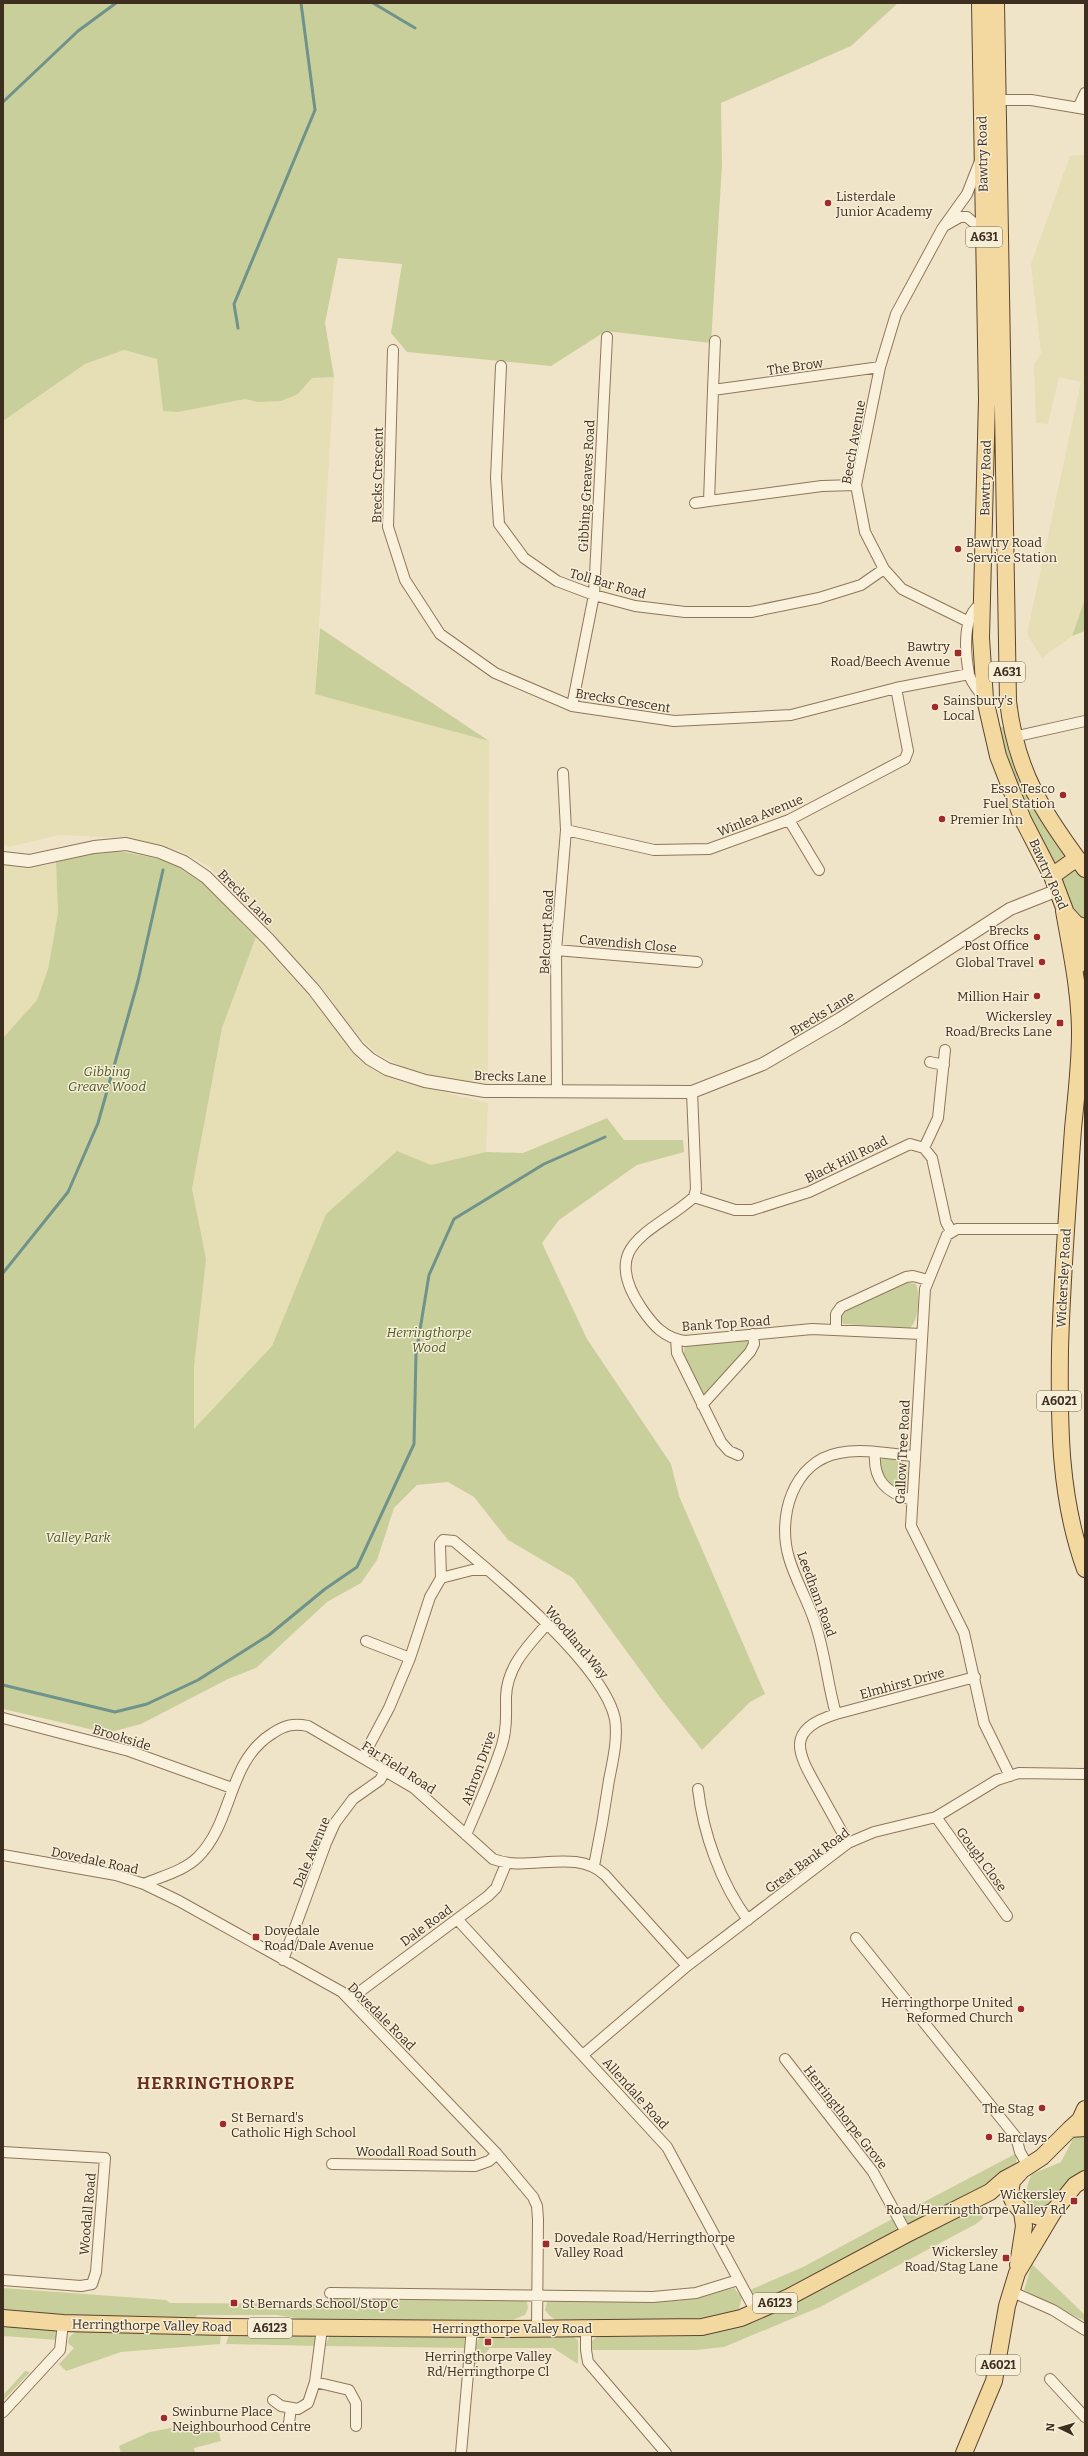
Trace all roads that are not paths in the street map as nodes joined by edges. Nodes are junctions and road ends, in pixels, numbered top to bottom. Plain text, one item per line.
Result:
1 (980, 3) edge
2 (996, 3) edge
3 (1085, 93) edge
4 (999, 100) junction
5 (1082, 109) edge
6 (982, 156) junction
7 (942, 228) junction
8 (984, 242) junction
9 (607, 337) dead end
10 (714, 341) dead end
11 (393, 350) dead end
12 (501, 366) dead end
13 (880, 367) junction
14 (713, 390) junction
15 (856, 485) junction
16 (709, 501) junction
17 (695, 503) dead end
18 (884, 569) junction
19 (594, 595) junction
20 (1006, 596) junction
21 (981, 602) junction
22 (967, 621) junction
23 (969, 674) junction
24 (896, 688) junction
25 (985, 699) junction
26 (572, 706) junction
27 (1085, 721) edge
28 (1013, 737) junction
29 (563, 773) dead end
30 (790, 820) junction
31 (566, 830) junction
32 (3, 858) edge
33 (1081, 863) edge
34 (819, 870) dead end
35 (1055, 883) junction
36 (1064, 909) junction
37 (1085, 927) edge
38 (1085, 932) edge
39 (556, 950) junction
40 (697, 962) dead end
41 (1076, 984) junction
42 (945, 1050) dead end
43 (930, 1062) dead end
44 (944, 1065) junction
45 (557, 1092) junction
46 (692, 1092) junction
47 (924, 1148) junction
48 (694, 1197) junction
49 (1066, 1229) junction
50 (951, 1231) junction
51 (928, 1280) junction
52 (836, 1328) junction
53 (753, 1334) junction
54 (921, 1334) junction
55 (676, 1339) junction
56 (702, 1405) junction
57 (875, 1452) junction
58 (738, 1455) dead end
59 (914, 1456) junction
60 (912, 1500) junction
61 (1085, 1569) edge
62 (488, 1570) junction
63 (441, 1578) junction
64 (547, 1624) junction
65 (366, 1641) dead end
66 (410, 1658) junction
67 (975, 1676) junction
68 (836, 1714) junction
69 (3, 1718) edge
70 (363, 1757) junction
71 (385, 1771) junction
72 (1085, 1774) edge
73 (1010, 1776) junction
74 (232, 1788) junction
75 (698, 1788) dead end
76 (936, 1817) junction
77 (466, 1835) junction
78 (848, 1843) junction
79 (3, 1855) edge
80 (506, 1864) junction
81 (594, 1866) junction
82 (144, 1884) junction
83 (1007, 1916) dead end
84 (457, 1919) junction
85 (748, 1920) junction
86 (856, 1938) dead end
87 (283, 1960) junction
88 (687, 1966) junction
89 (350, 1999) junction
90 (584, 2054) junction
91 (785, 2059) dead end
92 (1085, 2109) edge
93 (1078, 2129) edge
94 (3, 2152) edge
95 (496, 2154) junction
96 (332, 2164) dead end
97 (1025, 2168) junction
98 (1085, 2179) edge
99 (990, 2192) junction
100 (1018, 2208) junction
101 (1054, 2211) junction
102 (907, 2234) junction
103 (1017, 2273) junction
104 (3, 2280) edge
105 (738, 2280) junction
106 (1010, 2291) junction
107 (330, 2293) dead end
108 (537, 2295) junction
109 (756, 2312) junction
110 (3, 2318) edge
111 (62, 2323) junction
112 (322, 2328) junction
113 (472, 2328) junction
114 (537, 2328) junction
115 (586, 2328) junction
116 (1085, 2330) edge
117 (1050, 2379) dead end
118 (315, 2382) junction
119 (274, 2400) dead end
120 (291, 2408) junction
121 (3, 2412) edge
122 (1085, 2417) edge
123 (289, 2423) dead end
124 (356, 2426) dead end
125 (461, 2453) edge
126 (666, 2453) edge
127 (964, 2453) edge

1 - 6 main road, Bawtry Road / A631
2 - 4 main road, Bawtry Road / A631
3 - 5 street
4 - 5 street
4 - 20 main road, Bawtry Road / A631
6 - 7 street, Beech Avenue
6 - 8 main road, Bawtry Road / A631
7 - 8 street
7 - 13 street, Beech Avenue
8 - 21 main road, Bawtry Road / A631
9 - 19 street, Gibbing Greaves Road
10 - 14 street
11 - 26 street, Brecks Crescent
12 - 19 street, Toll Bar Road
13 - 14 street, The Brow
13 - 15 street, Beech Avenue
14 - 16 street
15 - 16 street
15 - 18 street, Beech Avenue
16 - 17 street
18 - 19 street, Toll Bar Road
18 - 22 street, Beech Avenue
19 - 26 street, Gibbing Greaves Road
20 - 21 main road
20 - 28 main road, Bawtry Road / A631
21 - 22 street
21 - 25 main road, Bawtry Road / A631
22 - 23 street
23 - 24 street, Brecks Crescent
23 - 25 street
24 - 26 street, Brecks Crescent
24 - 30 street, Winlea Avenue
25 - 35 main road, Bawtry Road / A631
27 - 28 street
28 - 33 main road, Bawtry Road / A631
29 - 31 street, Belcourt Road
30 - 31 street, Winlea Avenue
30 - 34 street
31 - 39 street, Belcourt Road
32 - 45 street, Brecks Lane
33 - 35 main road
35 - 36 main road, Bawtry Road / A631
35 - 46 street, Brecks Lane
36 - 37 main road, Bawtry Road / A631
36 - 41 main road, Wickersley Road / A6021
38 - 41 main road, Wickersley Road / A6021
39 - 40 street, Cavendish Close
39 - 45 street, Belcourt Road
41 - 49 main road, Wickersley Road / A6021
42 - 44 street
43 - 44 street
44 - 47 street
45 - 46 street, Brecks Lane
46 - 48 street
47 - 48 street, Black Hill Road
47 - 50 street
48 - 55 street, Bank Top Road
49 - 50 street
49 - 61 main road, Wickersley Road / A6021
50 - 51 street, Gallow Tree Road
51 - 52 street
51 - 54 street, Gallow Tree Road
52 - 53 street, Bank Top Road
52 - 54 street, Bank Top Road
53 - 55 street, Bank Top Road
53 - 56 street
54 - 59 street, Gallow Tree Road
55 - 56 street
56 - 58 street
57 - 59 street, Leedham Road
57 - 60 street
57 - 68 street, Leedham Road
59 - 60 street, Gallow Tree Road
60 - 67 street, Gallow Tree Road
62 - 63 street
62 - 63 street, Woodland Way
62 - 64 street, Woodland Way
63 - 66 street
64 - 77 street, Athron Drive
64 - 81 street, Woodland Way
65 - 66 street
66 - 70 street
67 - 68 street, Elmhirst Drive
67 - 73 street, Gallow Tree Road
68 - 78 street
69 - 74 street, Brookside
70 - 71 street, Far Field Road
70 - 74 street, Far Field Road
71 - 77 street, Far Field Road
71 - 87 street, Dale Avenue
72 - 73 street, Great Bank Road
73 - 76 street, Great Bank Road
74 - 82 street, Far Field Road
75 - 85 street
76 - 78 street, Great Bank Road
76 - 83 street, Gough Close
77 - 80 street, Far Field Road
78 - 85 street, Great Bank Road
79 - 82 street, Dovedale Road
80 - 81 street, Far Field Road
80 - 84 street, Dale Road
81 - 88 street
82 - 87 street, Dovedale Road
84 - 89 street, Dale Road
84 - 90 street, Allendale Road
85 - 88 street, Great Bank Road
86 - 97 street
87 - 89 street, Dovedale Road
88 - 90 street, Great Bank Road
89 - 95 street, Dovedale Road
90 - 105 street, Allendale Road
91 - 102 street, Herringthorpe Grove
92 - 93 main road, A6021
93 - 97 main road, A6021
94 - 104 street, Woodall Road
95 - 96 street, Woodall Road South
95 - 108 street, Dovedale Road
97 - 99 main road, Herringthorpe Valley Road / A6123
97 - 100 main road, A6021
98 - 101 main road, A6021
99 - 100 main road
99 - 102 main road, Herringthorpe Valley Road / A6123
100 - 101 main road
100 - 103 main road, A6021
101 - 103 main road, A6021
102 - 109 main road, Herringthorpe Valley Road / A6123
103 - 106 main road, A6021
105 - 108 street
105 - 109 street, Allendale Road
106 - 116 street
106 - 127 main road, A6021
107 - 108 street
108 - 114 street, Dovedale Road
109 - 115 main road, Herringthorpe Valley Road / A6123
110 - 111 main road, Herringthorpe Valley Road / A6123
111 - 112 main road, Herringthorpe Valley Road / A6123
111 - 121 street
112 - 113 main road, Herringthorpe Valley Road / A6123
112 - 118 street
113 - 114 main road, Herringthorpe Valley Road / A6123
113 - 125 street
114 - 115 main road, Herringthorpe Valley Road / A6123
115 - 126 street
117 - 122 street
118 - 120 street
118 - 124 street
119 - 120 street
120 - 123 street

